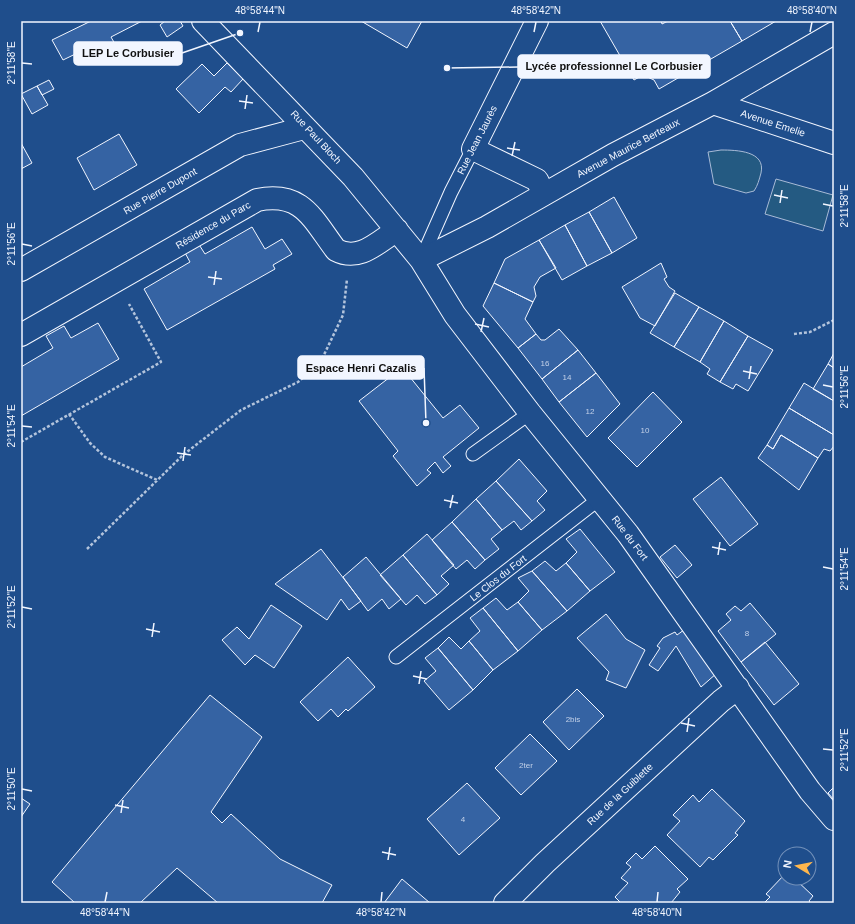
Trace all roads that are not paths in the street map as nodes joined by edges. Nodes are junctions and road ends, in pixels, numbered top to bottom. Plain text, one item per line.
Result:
1 (204, 21) edge
2 (537, 21) edge
3 (834, 34) edge
4 (713, 103) junction
5 (304, 128) junction
6 (834, 143) edge
7 (474, 149) junction
8 (544, 194) junction
9 (397, 230) junction
10 (420, 260) junction
11 (21, 270) edge
12 (21, 335) edge
13 (530, 413) junction
14 (473, 454) dead end
15 (600, 499) junction
16 (396, 656) dead end
17 (738, 688) junction
18 (834, 819) edge
19 (505, 903) edge

1 - 5 street, Rue Paul Bloch
2 - 7 street, Rue Jean Jaurès
3 - 4 street, Avenue Maurice Berteaux
4 - 6 street, Avenue Emelie
4 - 8 street, Avenue Maurice Berteaux
5 - 9 street, Rue Paul Bloch
5 - 11 street, Rue Pierre Dupont
7 - 8 street
7 - 10 lane, Rue Jean Jaurès
8 - 10 street, Avenue Maurice Berteaux
9 - 10 street, Rue Paul Bloch
9 - 12 street, Résidence du Parc
10 - 13 street, Rue du Fort
13 - 14 lane
13 - 15 street, Rue du Fort
15 - 16 lane, Le Clos du Fort
15 - 17 street, Rue du Fort
17 - 18 street, Rue du Fort
17 - 19 street, Rue de la Guiblette

